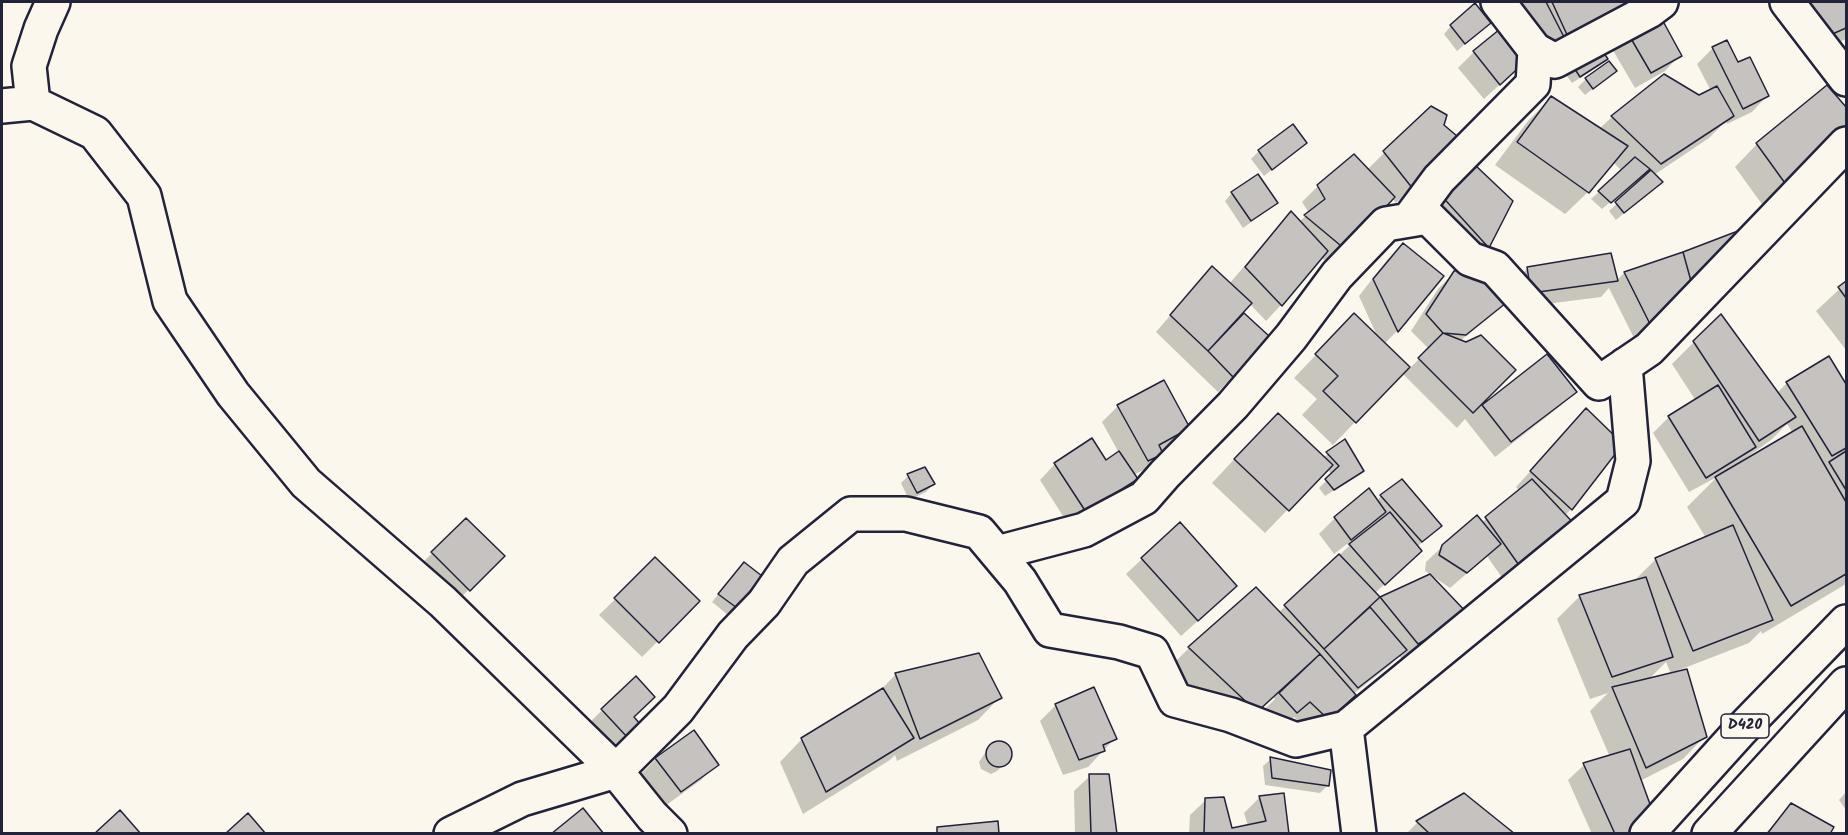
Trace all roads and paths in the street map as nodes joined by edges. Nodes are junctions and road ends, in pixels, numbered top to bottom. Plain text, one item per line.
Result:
1 (53, 2) edge
2 (1498, 2) edge
3 (1661, 2) edge
4 (1787, 2) edge
5 (1535, 50) junction
6 (1846, 79) edge
7 (17, 105) edge
8 (1846, 144) edge
9 (1410, 218) junction
10 (1625, 365) junction
11 (997, 553) junction
12 (1846, 622) edge
13 (1846, 684) edge
14 (1346, 728) junction
15 (616, 771) junction
16 (451, 834) edge
17 (670, 834) edge
18 (1359, 834) edge
19 (1647, 834) edge
20 (1709, 834) edge

1 - 7 main road
2 - 5 main road
3 - 5 main road
4 - 6 main road
5 - 9 main road
7 - 15 main road
8 - 10 main road
9 - 10 main road
9 - 11 main road
10 - 14 main road
11 - 14 main road
11 - 15 main road
12 - 19 main road, D420
13 - 20 main road, D420
14 - 18 main road
15 - 16 main road
15 - 17 main road

